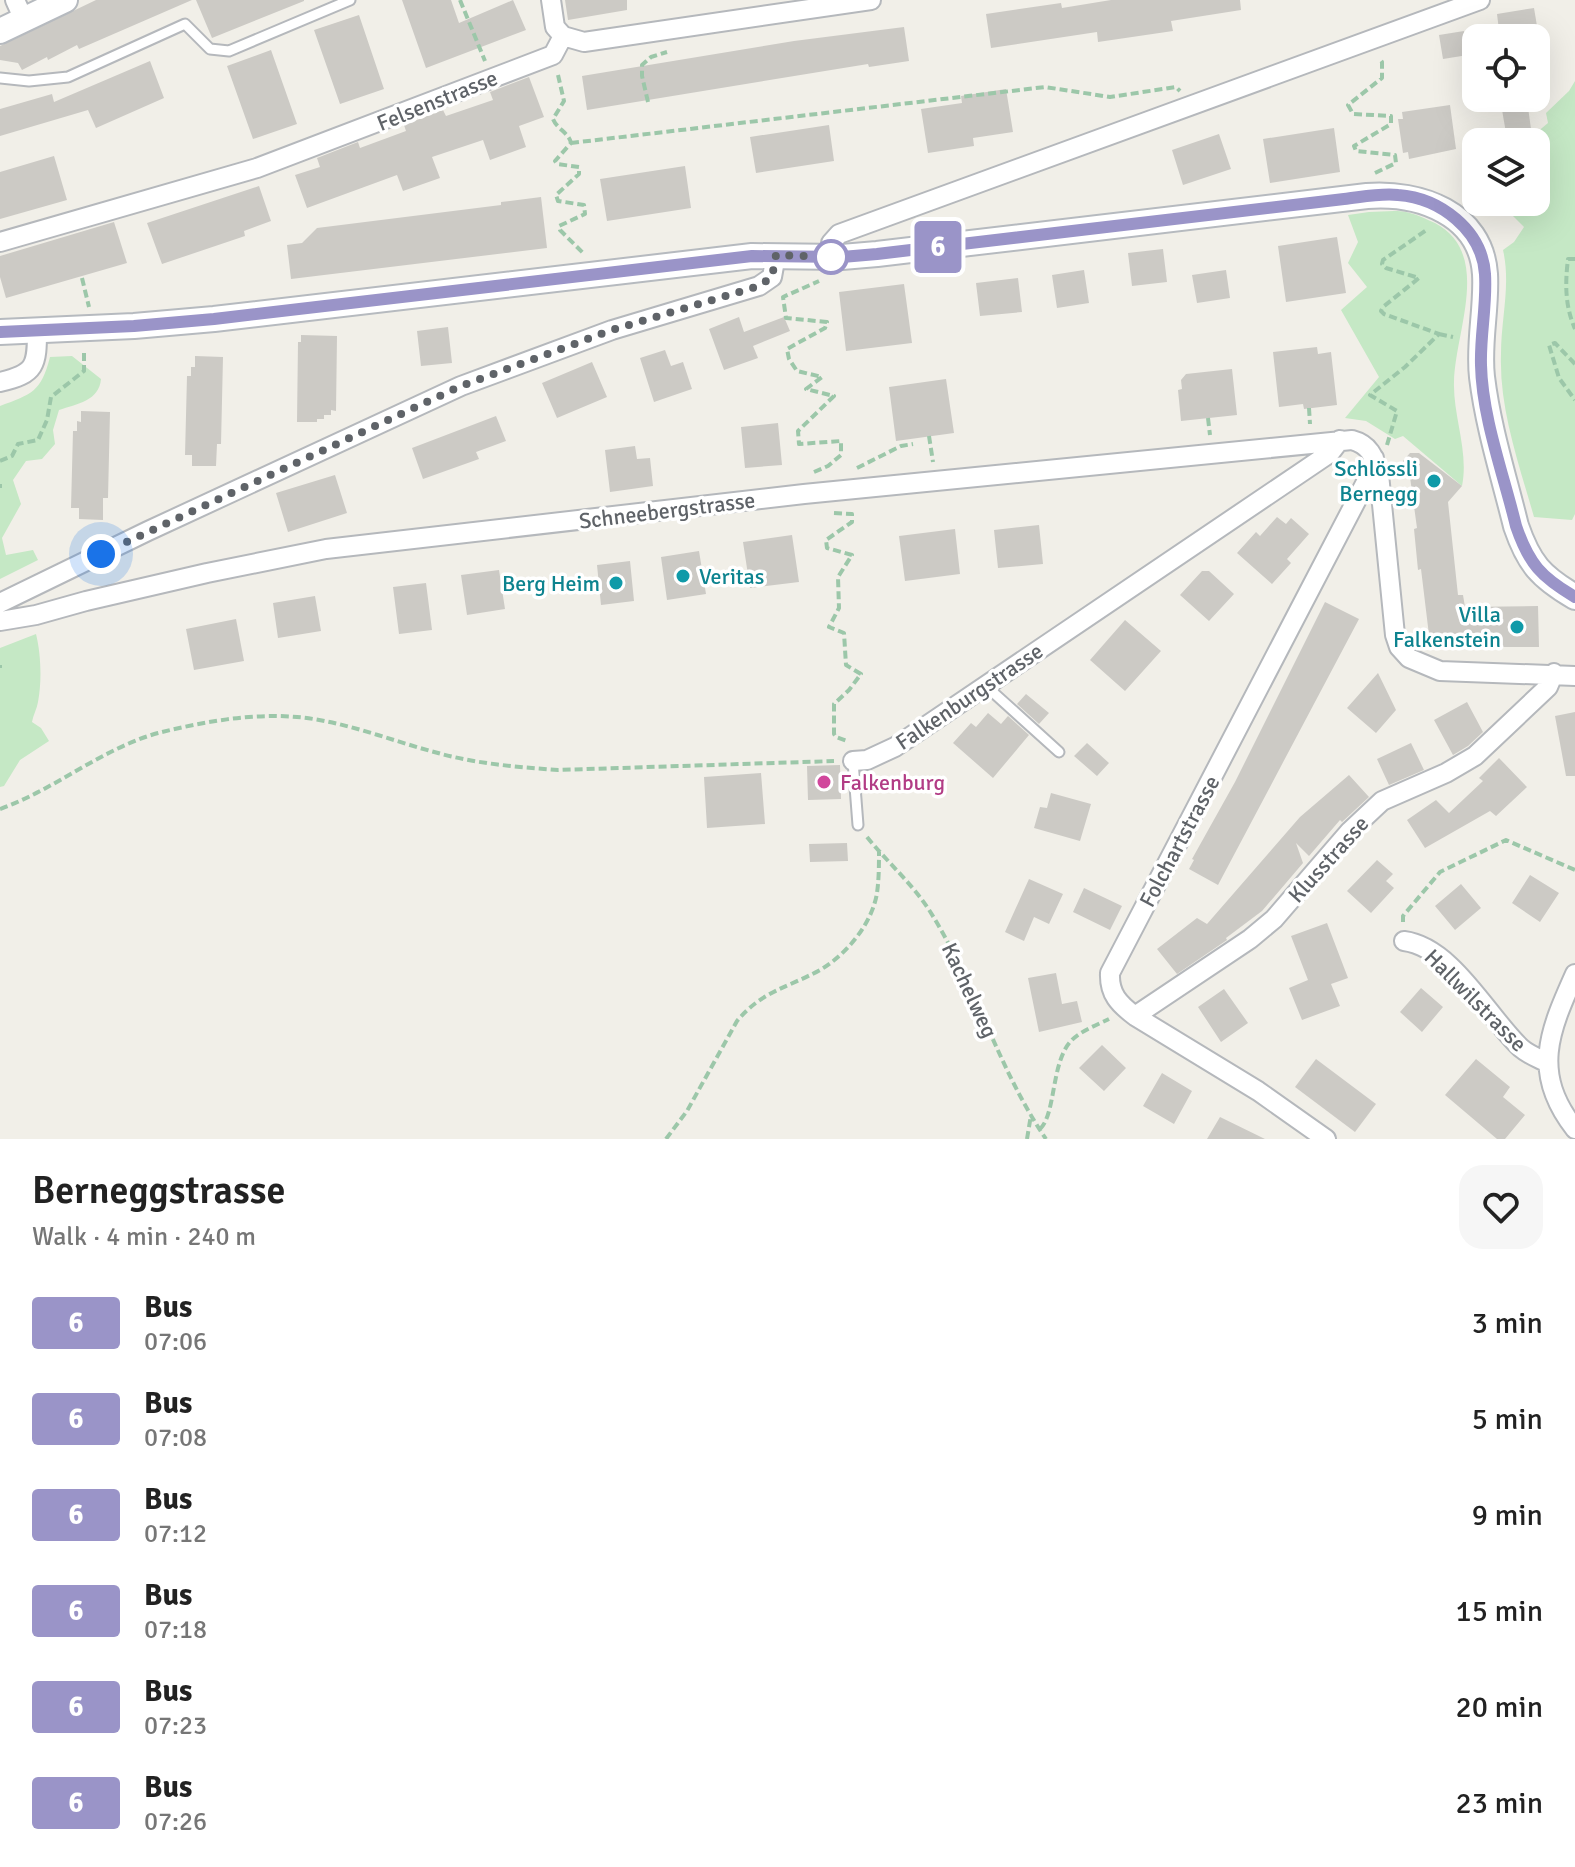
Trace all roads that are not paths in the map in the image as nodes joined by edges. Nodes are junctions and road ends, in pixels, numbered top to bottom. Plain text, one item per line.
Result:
1 (65, 0) edge
2 (350, 0) edge
3 (551, 0) edge
4 (871, 0) edge
5 (1480, 0) edge
6 (19, 10) edge
7 (0, 31) edge
8 (563, 36) junction
9 (0, 78) edge
10 (0, 242) edge
11 (776, 255) junction
12 (830, 257) junction
13 (37, 330) junction
14 (0, 332) edge
15 (0, 382) edge
16 (1340, 440) junction
17 (1374, 458) junction
18 (1575, 597) edge
19 (0, 603) edge
20 (0, 621) edge
21 (1554, 673) junction
22 (1575, 676) edge
23 (986, 686) junction
24 (1059, 752) dead end
25 (853, 761) joint
26 (858, 825) dead end
27 (1404, 941) road end
28 (1575, 974) edge
29 (1135, 1016) junction
30 (1548, 1063) junction
31 (1575, 1129) edge
32 (1326, 1139) edge

1 - 6 street
2 - 9 lane
3 - 8 street
4 - 8 street
5 - 12 street
6 - 7 street
8 - 10 street, Felsenstrasse
11 - 12 street
11 - 13 street
11 - 19 street
12 - 18 street
13 - 14 street
13 - 15 street
16 - 17 street
16 - 20 street, Schneebergstrasse
16 - 23 street, Falkenburgstrasse
17 - 21 street
17 - 29 street, Folchartstrasse
21 - 22 street
21 - 29 street, Klusstrasse
23 - 24 lane
23 - 25 street, Falkenburgstrasse
25 - 26 lane
27 - 30 street, Hallwilstrasse
28 - 30 street
29 - 32 street, Folchartstrasse
30 - 31 street

